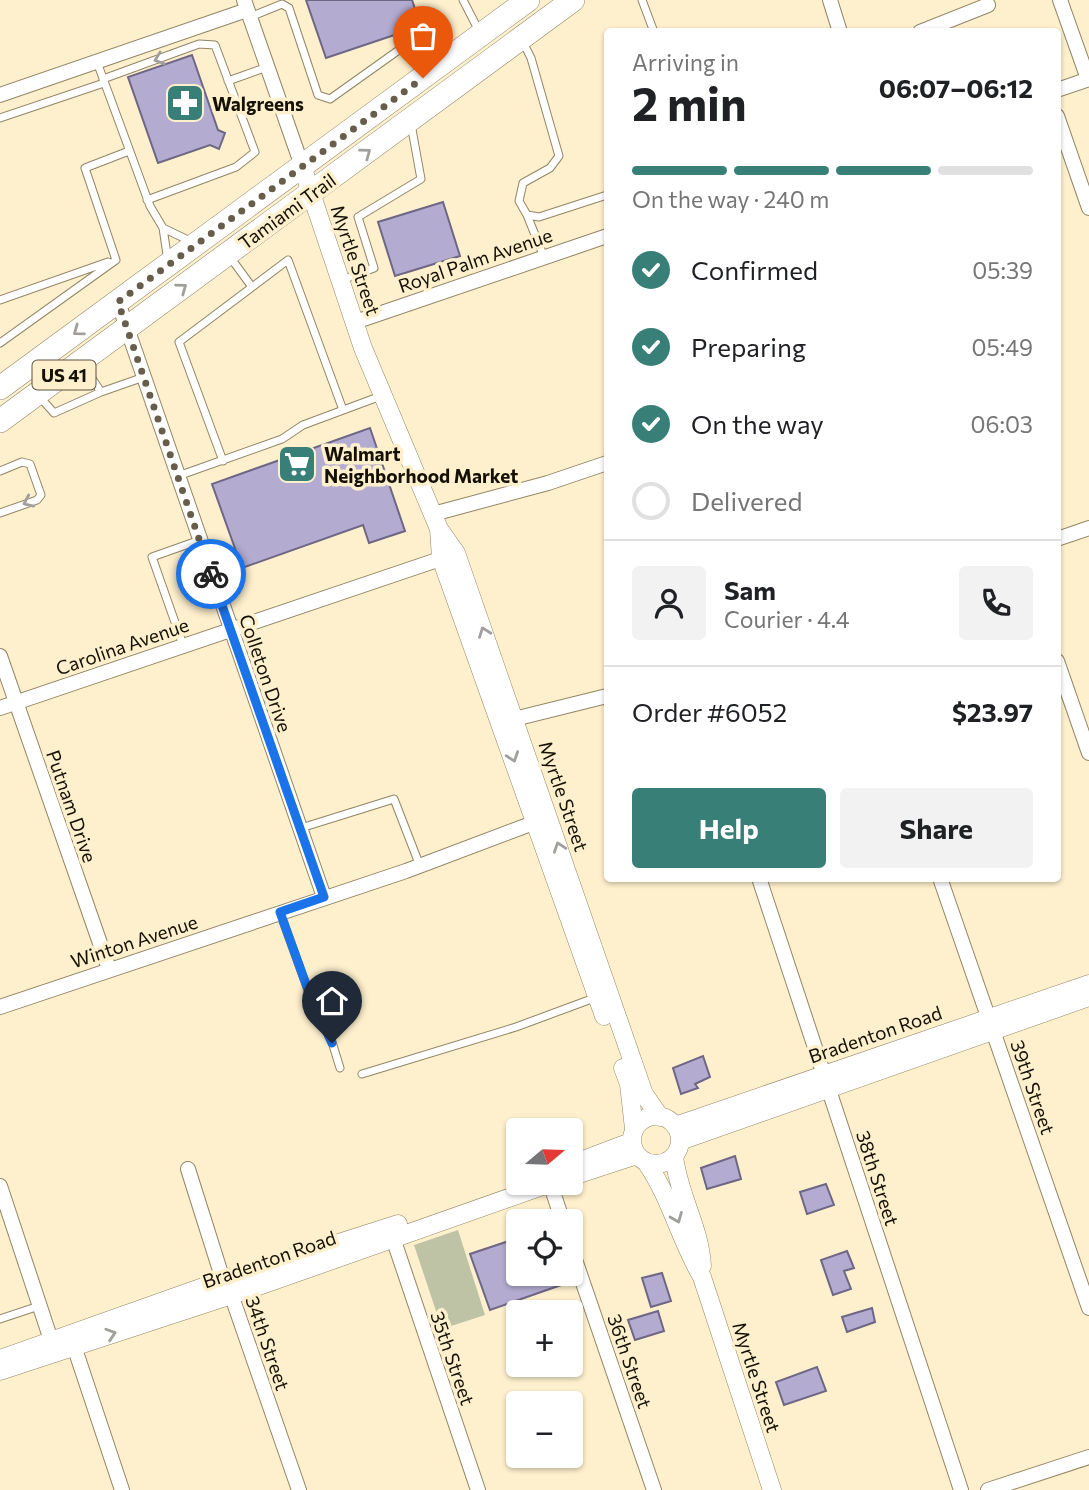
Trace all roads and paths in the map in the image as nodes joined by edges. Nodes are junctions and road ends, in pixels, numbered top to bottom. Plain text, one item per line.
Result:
1 (463, 0) edge
2 (528, 0) edge
3 (573, 0) edge
4 (642, 0) edge
5 (830, 0) edge
6 (1060, 0) edge
7 (988, 5) dead end
8 (247, 9) edge
9 (652, 28) edge
10 (839, 28) edge
11 (930, 28) edge
12 (481, 35) junction
13 (522, 38) junction
14 (97, 61) junction
15 (444, 62) junction
16 (267, 67) junction
17 (1088, 79) edge
18 (104, 81) junction
19 (228, 82) junction
20 (1061, 89) edge
21 (0, 95) edge
22 (0, 118) edge
23 (410, 120) junction
24 (1061, 128) edge
25 (129, 151) junction
26 (302, 166) junction
27 (311, 193) junction
28 (604, 196) edge
29 (147, 200) junction
30 (1089, 208) edge
31 (527, 215) junction
32 (163, 228) junction
33 (604, 237) edge
34 (196, 244) junction
35 (228, 254) junction
36 (544, 257) junction
37 (116, 260) junction
38 (169, 263) junction
39 (341, 280) junction
40 (252, 287) junction
41 (0, 300) edge
42 (118, 302) junction
43 (355, 322) junction
44 (127, 328) junction
45 (0, 343) edge
46 (81, 362) junction
47 (144, 377) junction
48 (0, 388) edge
49 (101, 392) junction
50 (38, 394) junction
51 (382, 396) junction
52 (343, 410) junction
53 (0, 421) edge
54 (223, 461) junction
55 (604, 464) edge
56 (0, 471) edge
57 (178, 476) junction
58 (0, 513) edge
59 (436, 522) junction
60 (1089, 528) edge
61 (1061, 538) edge
62 (200, 540) junction
63 (449, 556) junction
64 (230, 630) junction
65 (183, 645) junction
66 (0, 656) edge
67 (1061, 672) edge
68 (604, 697) edge
69 (16, 703) junction
70 (0, 708) edge
71 (508, 721) junction
72 (1089, 752) edge
73 (542, 820) junction
74 (300, 828) junction
75 (420, 866) junction
76 (760, 882) edge
77 (941, 882) edge
78 (324, 897) junction
79 (280, 912) junction
80 (109, 969) junction
81 (1089, 984) edge
82 (597, 996) junction
83 (1089, 997) edge
84 (0, 1007) edge
85 (991, 1024) junction
86 (340, 1068) dead end
87 (362, 1074) dead end
88 (826, 1081) junction
89 (672, 1135) junction
90 (637, 1147) junction
91 (583, 1162) edge
92 (188, 1169) dead end
93 (583, 1171) edge
94 (0, 1185) edge
95 (506, 1188) edge
96 (516, 1195) edge
97 (393, 1238) junction
98 (702, 1277) junction
99 (583, 1283) edge
100 (227, 1287) junction
101 (40, 1305) junction
102 (1089, 1308) edge
103 (0, 1319) edge
104 (51, 1340) junction
105 (74, 1346) junction
106 (0, 1359) edge
107 (0, 1371) edge
108 (1089, 1457) edge
109 (122, 1490) edge
110 (299, 1490) edge
111 (478, 1490) edge
112 (654, 1490) edge
113 (772, 1490) edge
114 (961, 1490) edge
115 (988, 1490) edge

1 - 12 lane
2 - 12 main road, Tamiami Trail / US 41
3 - 13 main road, Tamiami Trail / US 41
4 - 9 lane
5 - 10 street
6 - 17 street
7 - 11 street
8 - 14 street
8 - 15 lane
8 - 16 street, Myrtle Street
12 - 15 main road, Tamiami Trail / US 41
13 - 23 main road, Tamiami Trail / US 41
13 - 31 lane
14 - 18 lane
14 - 21 street
15 - 26 main road, Tamiami Trail / US 41
16 - 19 lane
16 - 26 street, Myrtle Street
17 - 20 street
19 -> 18 lane
18 - 22 lane
18 - 25 lane
19 - 29 lane
27 -> 23 main road, Tamiami Trail / US 41
23 - 39 lane
24 - 30 street
25 - 29 lane
25 - 37 lane
26 - 27 street, Myrtle Street
26 - 34 main road, Tamiami Trail / US 41
27 - 35 main road, Tamiami Trail / US 41
27 - 39 street, Myrtle Street
28 - 31 lane
29 - 32 lane
31 - 36 lane
32 - 34 lane
32 - 38 lane
33 - 36 street, Royal Palm Avenue
34 - 38 main road, Tamiami Trail / US 41
35 - 40 lane
44 -> 35 main road, Tamiami Trail / US 41
36 - 43 street, Royal Palm Avenue
37 - 41 lane
37 - 45 lane
38 - 42 main road, Tamiami Trail / US 41
39 - 43 street, Myrtle Street
40 - 52 lane
40 - 54 lane
42 - 44 street, Colleton Drive
42 -> 48 main road, Tamiami Trail / US 41
43 - 51 street, Myrtle Street
44 - 46 main road, Tamiami Trail / US 41
44 - 47 street, Colleton Drive
46 - 49 lane
46 - 50 main road, Tamiami Trail / US 41
47 - 49 lane
47 - 57 street, Colleton Drive
49 - 50 lane
50 - 53 main road, Tamiami Trail / US 41
51 - 52 lane
51 - 59 street, Myrtle Street
52 - 54 lane
54 - 57 lane
55 - 59 street
56 -> 58 lane
57 - 62 street, Colleton Drive
59 - 63 street, Myrtle Street
60 - 61 street
62 - 64 street, Colleton Drive
62 - 65 lane
63 - 64 street, Carolina Avenue
63 - 71 street, Myrtle Street
64 - 65 street, Carolina Avenue
64 - 74 street, Colleton Drive
65 - 69 street, Carolina Avenue
66 - 69 street, Putnam Drive
67 - 72 street
68 - 71 street
69 - 70 street, Carolina Avenue
69 - 80 street, Putnam Drive
71 - 73 street, Myrtle Street
73 - 75 street, Winton Avenue
73 - 82 street, Myrtle Street
89 -> 73 street, Myrtle Street
74 - 75 lane
74 - 78 street, Colleton Drive
75 - 78 street, Winton Avenue
76 - 88 street, 38th Street
77 - 85 street, 39th Street
78 - 79 street, Winton Avenue
79 - 80 street, Winton Avenue
79 - 86 lane
80 - 84 street, Winton Avenue
81 - 85 street, Bradenton Road
82 - 87 lane
82 - 90 street, Myrtle Street
83 - 85 street, Bradenton Road
85 - 88 street, Bradenton Road
85 - 102 street, 39th Street
88 - 89 street, Bradenton Road
88 - 114 street, 38th Street
89 - 90 street, Bradenton Road
89 - 90 street, Bradenton Road
89 - 98 street, Myrtle Street
90 - 91 street, Bradenton Road
90 - 93 street, Bradenton Road
90 -> 98 street, Myrtle Street
92 - 100 street, 34th Street
94 - 101 street
95 - 100 street, Bradenton Road
96 - 97 street, Bradenton Road
97 - 100 street, Bradenton Road
97 - 111 street, 35th Street
98 - 113 street, Myrtle Street
99 - 112 street, 36th Street
100 - 104 street, Bradenton Road
105 -> 100 street, Bradenton Road
100 - 110 street, 34th Street
101 - 103 lane
101 - 104 street
104 - 106 street, Bradenton Road
105 - 107 street, Bradenton Road
105 - 109 street
108 - 115 street

